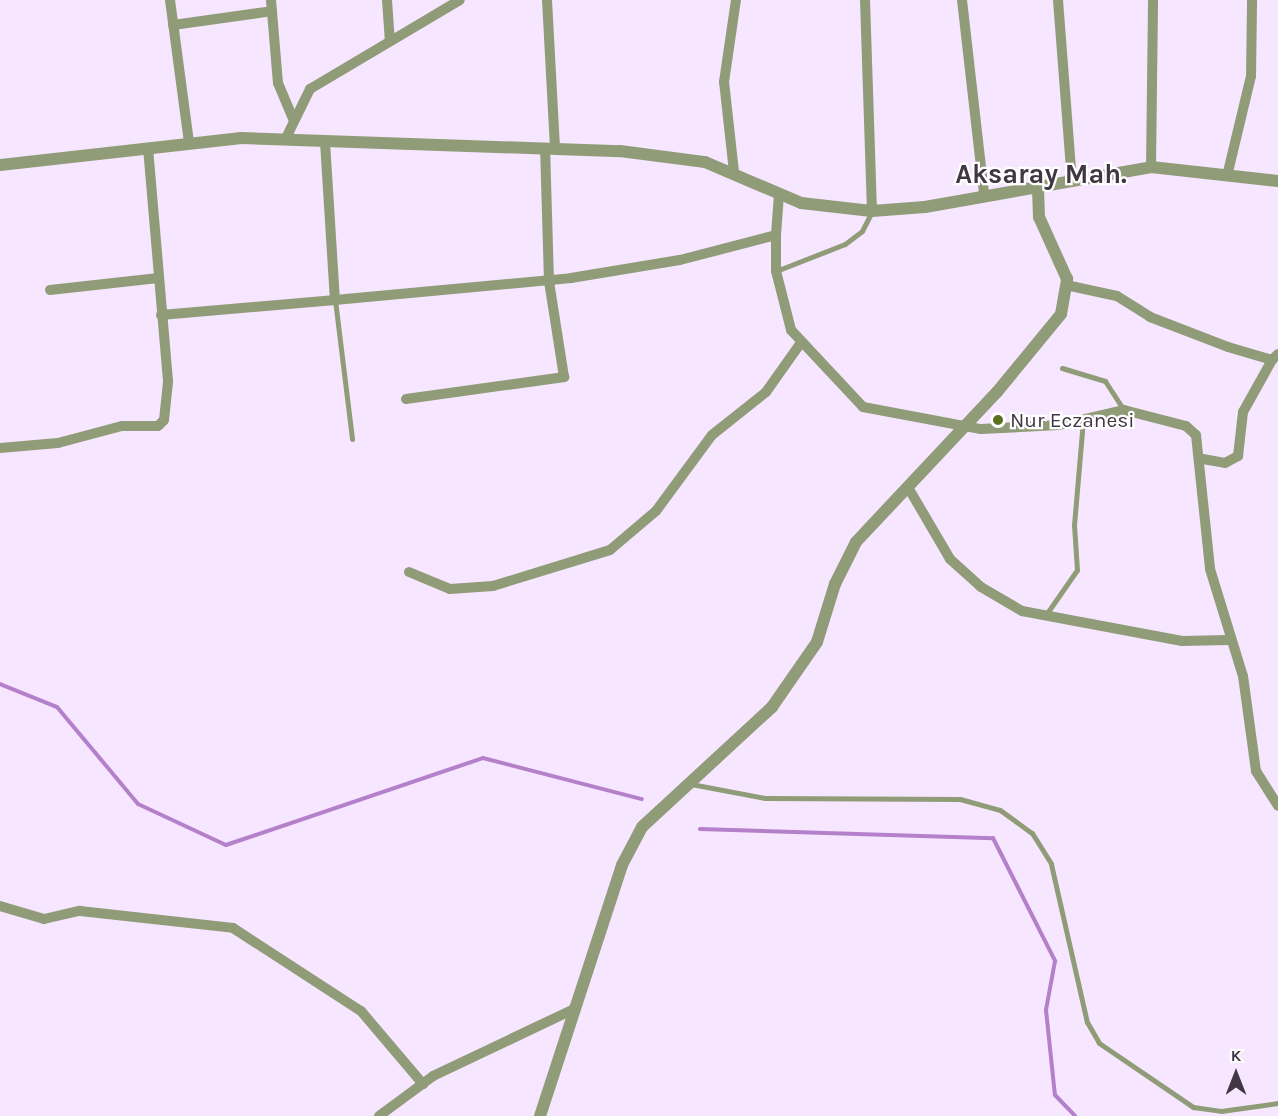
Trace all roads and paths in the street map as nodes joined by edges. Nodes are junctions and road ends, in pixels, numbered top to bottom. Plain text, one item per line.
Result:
1 (170, 0) edge
2 (387, 0) edge
3 (460, 0) edge
4 (547, 0) edge
5 (736, 0) edge
6 (865, 0) edge
7 (962, 0) edge
8 (1058, 0) edge
9 (1152, 0) edge
10 (1252, 0) edge
11 (271, 6) edge
12 (173, 25) junction
13 (390, 39) junction
14 (294, 121) junction
15 (286, 138) junction
16 (326, 142) junction
17 (189, 143) junction
18 (148, 148) junction
19 (550, 148) junction
20 (0, 165) edge
21 (1151, 167) junction
22 (734, 172) junction
23 (1227, 176) junction
24 (1072, 181) junction
25 (1278, 181) edge
26 (1038, 186) junction
27 (778, 194) junction
28 (984, 194) junction
29 (872, 211) junction
30 (776, 235) junction
31 (776, 271) junction
32 (158, 278) junction
33 (549, 281) junction
34 (1066, 285) junction
35 (50, 290) dead end
36 (335, 300) junction
37 (161, 315) junction
38 (800, 344) junction
39 (1275, 357) edge
40 (1062, 368) dead end
41 (406, 399) dead end
42 (1124, 410) junction
43 (1083, 422) junction
44 (963, 427) junction
45 (352, 439) dead end
46 (0, 448) edge
47 (1203, 459) junction
48 (909, 489) junction
49 (409, 572) dead end
50 (1044, 617) junction
51 (1230, 640) junction
52 (689, 783) junction
53 (1278, 806) edge
54 (0, 906) edge
55 (576, 1008) junction
56 (423, 1084) junction
57 (1278, 1103) edge
58 (379, 1116) edge
59 (540, 1116) edge

1 - 12 street
2 - 13 street
3 - 13 street
4 - 19 street
5 - 22 street
6 - 29 street
7 - 28 street
8 - 24 street
9 - 21 street
10 - 23 street
11 - 12 street
11 - 14 street
12 - 17 street
13 - 14 street
14 - 15 street
15 - 16 street
15 - 17 street
16 - 19 street
16 - 36 street
17 - 18 street
18 - 20 street
18 - 32 street
19 - 22 street
19 - 33 street
21 - 23 street
21 - 24 street
22 - 27 street
23 - 25 street
24 - 26 street
26 - 28 street
26 - 34 street
27 - 29 street
27 - 30 street
28 - 29 street
29 - 31 lane
30 - 31 street
30 - 33 street
31 - 38 street
32 - 35 street
32 - 37 street
33 - 36 street
33 - 41 street
34 - 39 street
34 - 44 street
36 - 37 street
36 - 45 lane
37 - 46 street
38 - 44 street
38 - 49 street
39 - 47 street
40 - 42 lane
42 - 43 street
42 - 47 street
43 - 44 street
43 - 50 lane
44 - 48 street
47 - 51 street
48 - 50 street
48 - 52 street
50 - 51 street
51 - 53 street
52 - 55 street
52 - 57 lane
54 - 56 street
55 - 56 street
55 - 59 street
56 - 58 street

